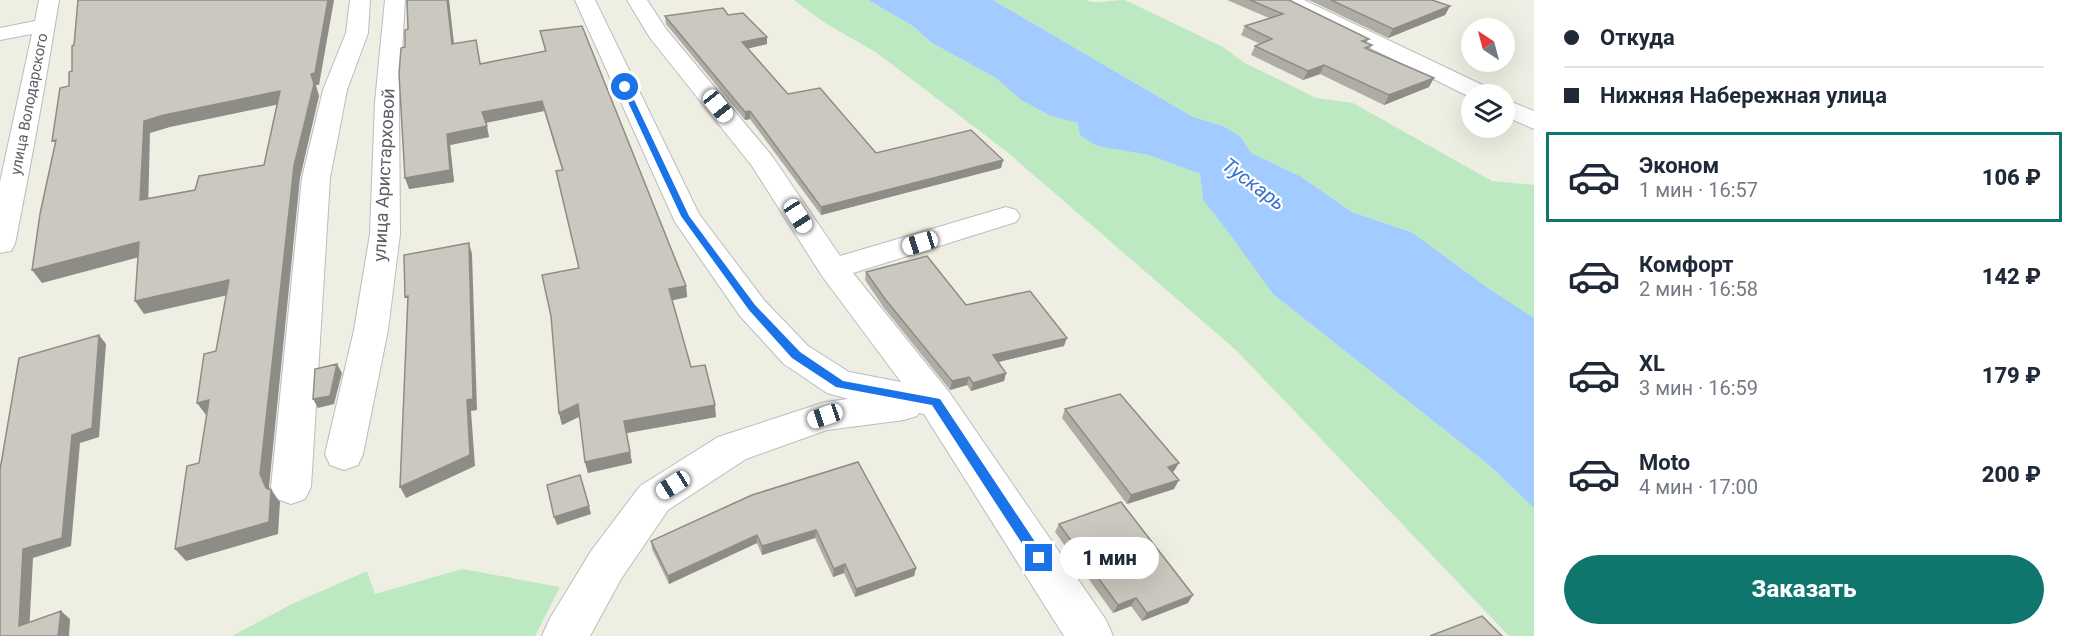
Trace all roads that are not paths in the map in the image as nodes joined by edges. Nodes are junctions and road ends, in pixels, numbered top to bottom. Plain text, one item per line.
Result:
1 (49, 0) edge
2 (360, 0) edge
3 (394, 0) edge
4 (585, 0) edge
5 (637, 0) edge
6 (1288, 0) edge
7 (45, 26) junction
8 (0, 34) edge
9 (1462, 84) edge
10 (1515, 112) edge
11 (1534, 121) edge
12 (1006, 216) dead end
13 (0, 244) edge
14 (833, 269) junction
15 (936, 402) junction
16 (344, 454) dead end
17 (291, 487) dead end
18 (565, 636) edge
19 (1090, 636) edge

1 - 7 street, улица Володарского
2 - 17 street
3 - 16 street, улица Аристарховой
4 - 15 street
5 - 14 street
6 - 9 street
7 - 8 street
7 - 13 street, улица Володарского
10 - 11 street
12 - 14 street
14 - 15 street
15 - 18 street
15 - 19 street

